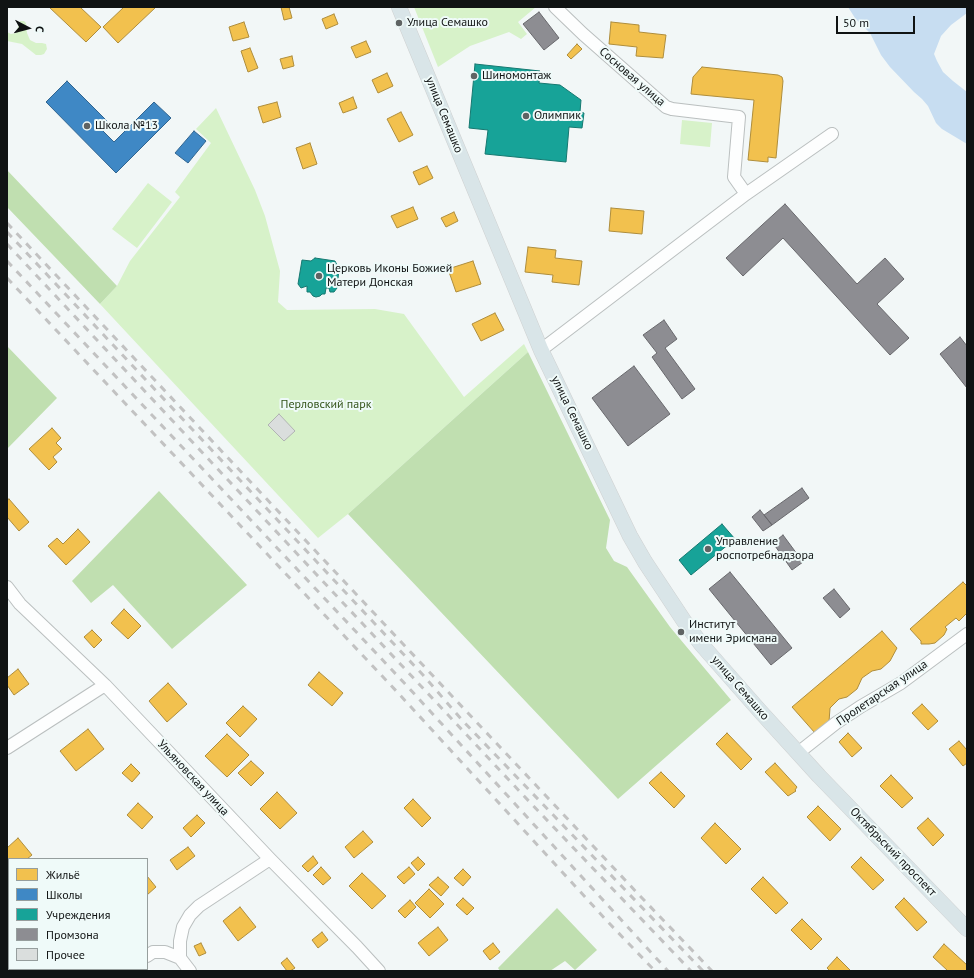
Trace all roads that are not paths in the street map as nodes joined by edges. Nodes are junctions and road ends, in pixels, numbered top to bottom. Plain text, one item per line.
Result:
1 (399, 7) edge
2 (555, 7) edge
3 (832, 134) dead end
4 (746, 194) junction
5 (541, 350) junction
6 (7, 587) edge
7 (967, 634) edge
8 (106, 685) junction
9 (7, 748) edge
10 (798, 753) junction
11 (818, 776) joint
12 (270, 859) junction
13 (967, 929) edge
14 (148, 955) edge
15 (180, 958) junction
16 (190, 971) edge
17 (379, 971) edge

1 - 5 main road, улица Семашко
2 - 4 street, Сосновая улица
3 - 4 street
4 - 5 street
5 - 10 main road, улица Семашко
6 - 8 street, Ульяновская улица
7 - 10 street, Пролетарская улица
8 - 9 street
8 - 12 street, Ульяновская улица
10 - 11 main road, улица Семашко
11 - 13 main road, Октябрьский проспект
12 - 15 street
12 - 17 street, Ульяновская улица
14 - 15 street
15 - 16 street

